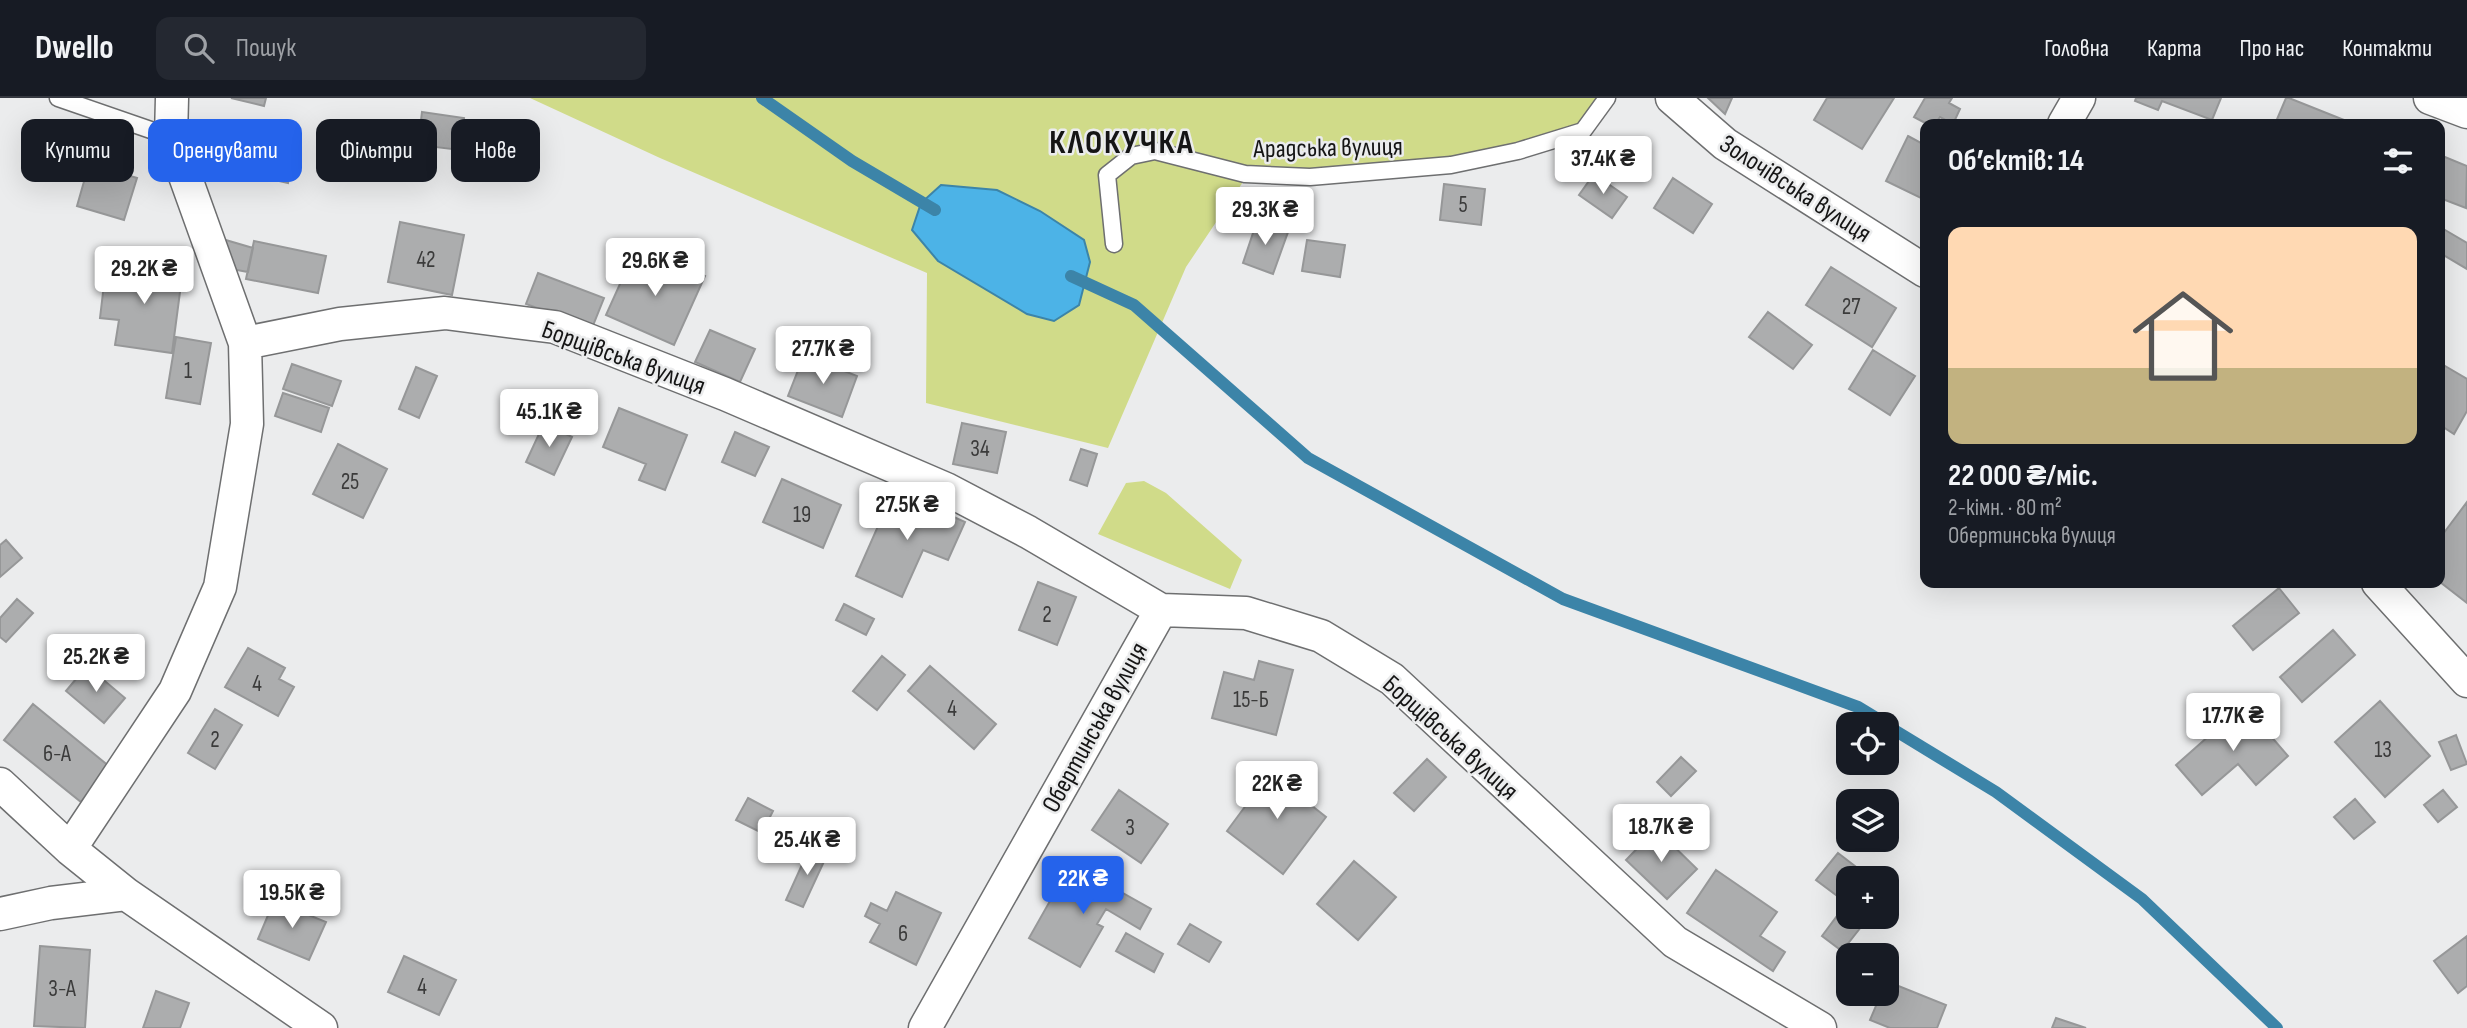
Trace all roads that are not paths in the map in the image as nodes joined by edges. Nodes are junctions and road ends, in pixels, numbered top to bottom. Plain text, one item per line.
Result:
1 (58, 98) edge
2 (172, 98) edge
3 (1607, 98) edge
4 (1672, 98) edge
5 (2079, 98) edge
6 (2430, 98) edge
7 (2467, 112) edge
8 (172, 119) edge
9 (2067, 119) edge
10 (148, 129) edge
11 (188, 182) edge
12 (1114, 244) dead end
13 (1920, 268) edge
14 (245, 343) junction
15 (2383, 588) edge
16 (1161, 610) junction
17 (2467, 681) edge
18 (0, 784) edge
19 (70, 849) junction
20 (126, 894) junction
21 (0, 914) edge
22 (321, 1028) edge
23 (925, 1028) edge
24 (1820, 1028) edge

1 - 10 lane
2 - 8 street
3 - 12 lane, Арадська вулиця
4 - 13 street, Золочівська вулиця
5 - 9 street
6 - 7 street
11 - 14 street
14 - 16 street, Борщівська вулиця
14 - 19 street
15 - 17 street
16 - 23 street, Обертинська вулиця
16 - 24 street, Борщівська вулиця
18 - 19 street
19 - 20 street
20 - 21 street
20 - 22 street

